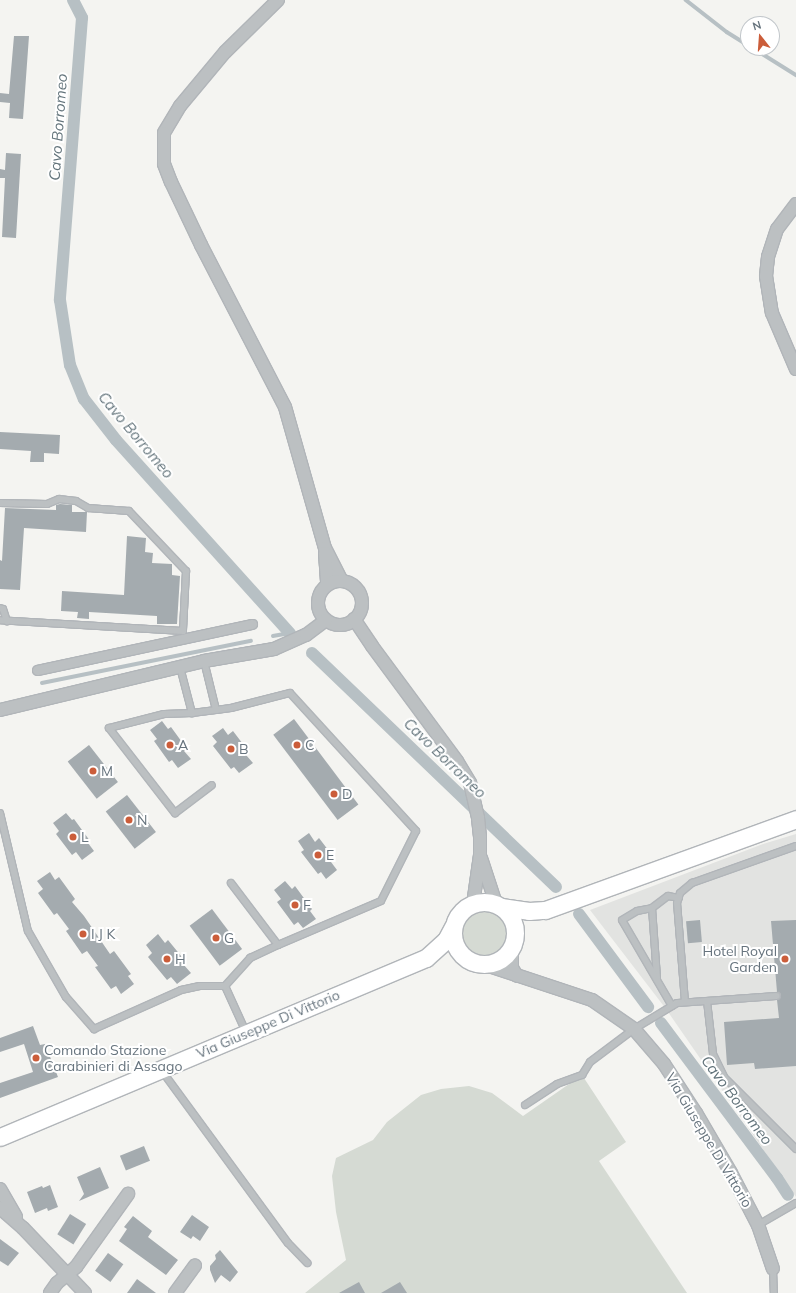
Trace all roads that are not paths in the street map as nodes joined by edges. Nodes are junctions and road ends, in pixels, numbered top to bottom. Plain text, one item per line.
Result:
1 (278, 0) edge
2 (796, 204) edge
3 (796, 368) edge
4 (0, 502) edge
5 (325, 548) junction
6 (342, 581) junction
7 (327, 585) junction
8 (0, 608) edge
9 (354, 619) junction
10 (0, 620) edge
11 (326, 620) junction
12 (7, 621) junction
13 (252, 624) dead end
14 (204, 661) junction
15 (180, 667) junction
16 (37, 670) dead end
17 (0, 710) edge
18 (216, 710) junction
19 (192, 713) junction
20 (212, 785) dead end
21 (0, 812) edge
22 (796, 819) edge
23 (796, 846) edge
24 (480, 855) junction
25 (231, 883) dead end
26 (678, 898) junction
27 (472, 904) junction
28 (498, 905) junction
29 (652, 908) junction
30 (545, 910) junction
31 (453, 927) junction
32 (513, 943) junction
33 (278, 945) junction
34 (426, 958) junction
35 (475, 962) junction
36 (517, 976) junction
37 (657, 980) junction
38 (225, 986) junction
39 (777, 996) dead end
40 (707, 1001) junction
41 (685, 1002) junction
42 (672, 1006) junction
43 (634, 1029) junction
44 (246, 1034) junction
45 (161, 1070) junction
46 (525, 1105) dead end
47 (0, 1136) edge
48 (796, 1149) edge
49 (0, 1189) edge
50 (128, 1194) dead end
51 (796, 1203) edge
52 (2, 1205) edge
53 (758, 1225) junction
54 (307, 1263) dead end
55 (195, 1265) dead end
56 (773, 1269) joint
57 (67, 1275) junction
58 (50, 1293) edge
59 (85, 1293) edge
60 (176, 1293) edge
61 (774, 1293) edge

1 - 5 street
2 - 3 street
4 - 12 lane
5 - 6 street
5 - 7 street
6 - 7 street
6 - 9 street
7 - 11 street
8 - 12 lane
9 - 11 street
9 - 24 street
10 - 12 lane
11 - 14 street
13 - 16 street
14 - 15 street
14 - 18 lane
15 - 17 street
15 - 19 lane
18 - 19 lane
18 - 33 lane
19 - 20 lane
21 - 38 lane
22 - 30 main road
23 - 26 lane
24 - 27 street
24 - 28 street
25 - 33 lane
26 - 29 lane
26 - 41 lane
27 - 28 main road
27 - 31 main road
28 - 30 main road
28 - 32 main road
29 - 37 lane
29 - 37 lane
30 - 32 main road
31 - 34 main road, Via Giuseppe Di Vittorio
31 - 35 main road
32 - 35 main road
32 - 36 street
33 - 38 lane
34 - 35 main road, Via Giuseppe Di Vittorio
34 - 44 main road, Via Giuseppe Di Vittorio
35 - 36 street, Via Giuseppe Di Vittorio
36 - 43 street, Via Giuseppe Di Vittorio
37 - 42 lane
38 - 44 lane
39 - 40 lane
40 - 41 lane
40 - 48 lane
41 - 42 lane
42 - 43 lane
43 - 46 lane
43 - 53 street, Via Giuseppe Di Vittorio
44 - 45 main road, Via Giuseppe Di Vittorio
45 - 47 main road, Via Giuseppe Di Vittorio
45 - 54 lane
49 - 52 street
50 - 57 street
51 - 53 lane
52 - 57 street
53 - 56 street, Via Giuseppe Di Vittorio
55 - 60 street
56 - 61 lane
57 - 58 street
57 - 59 street

